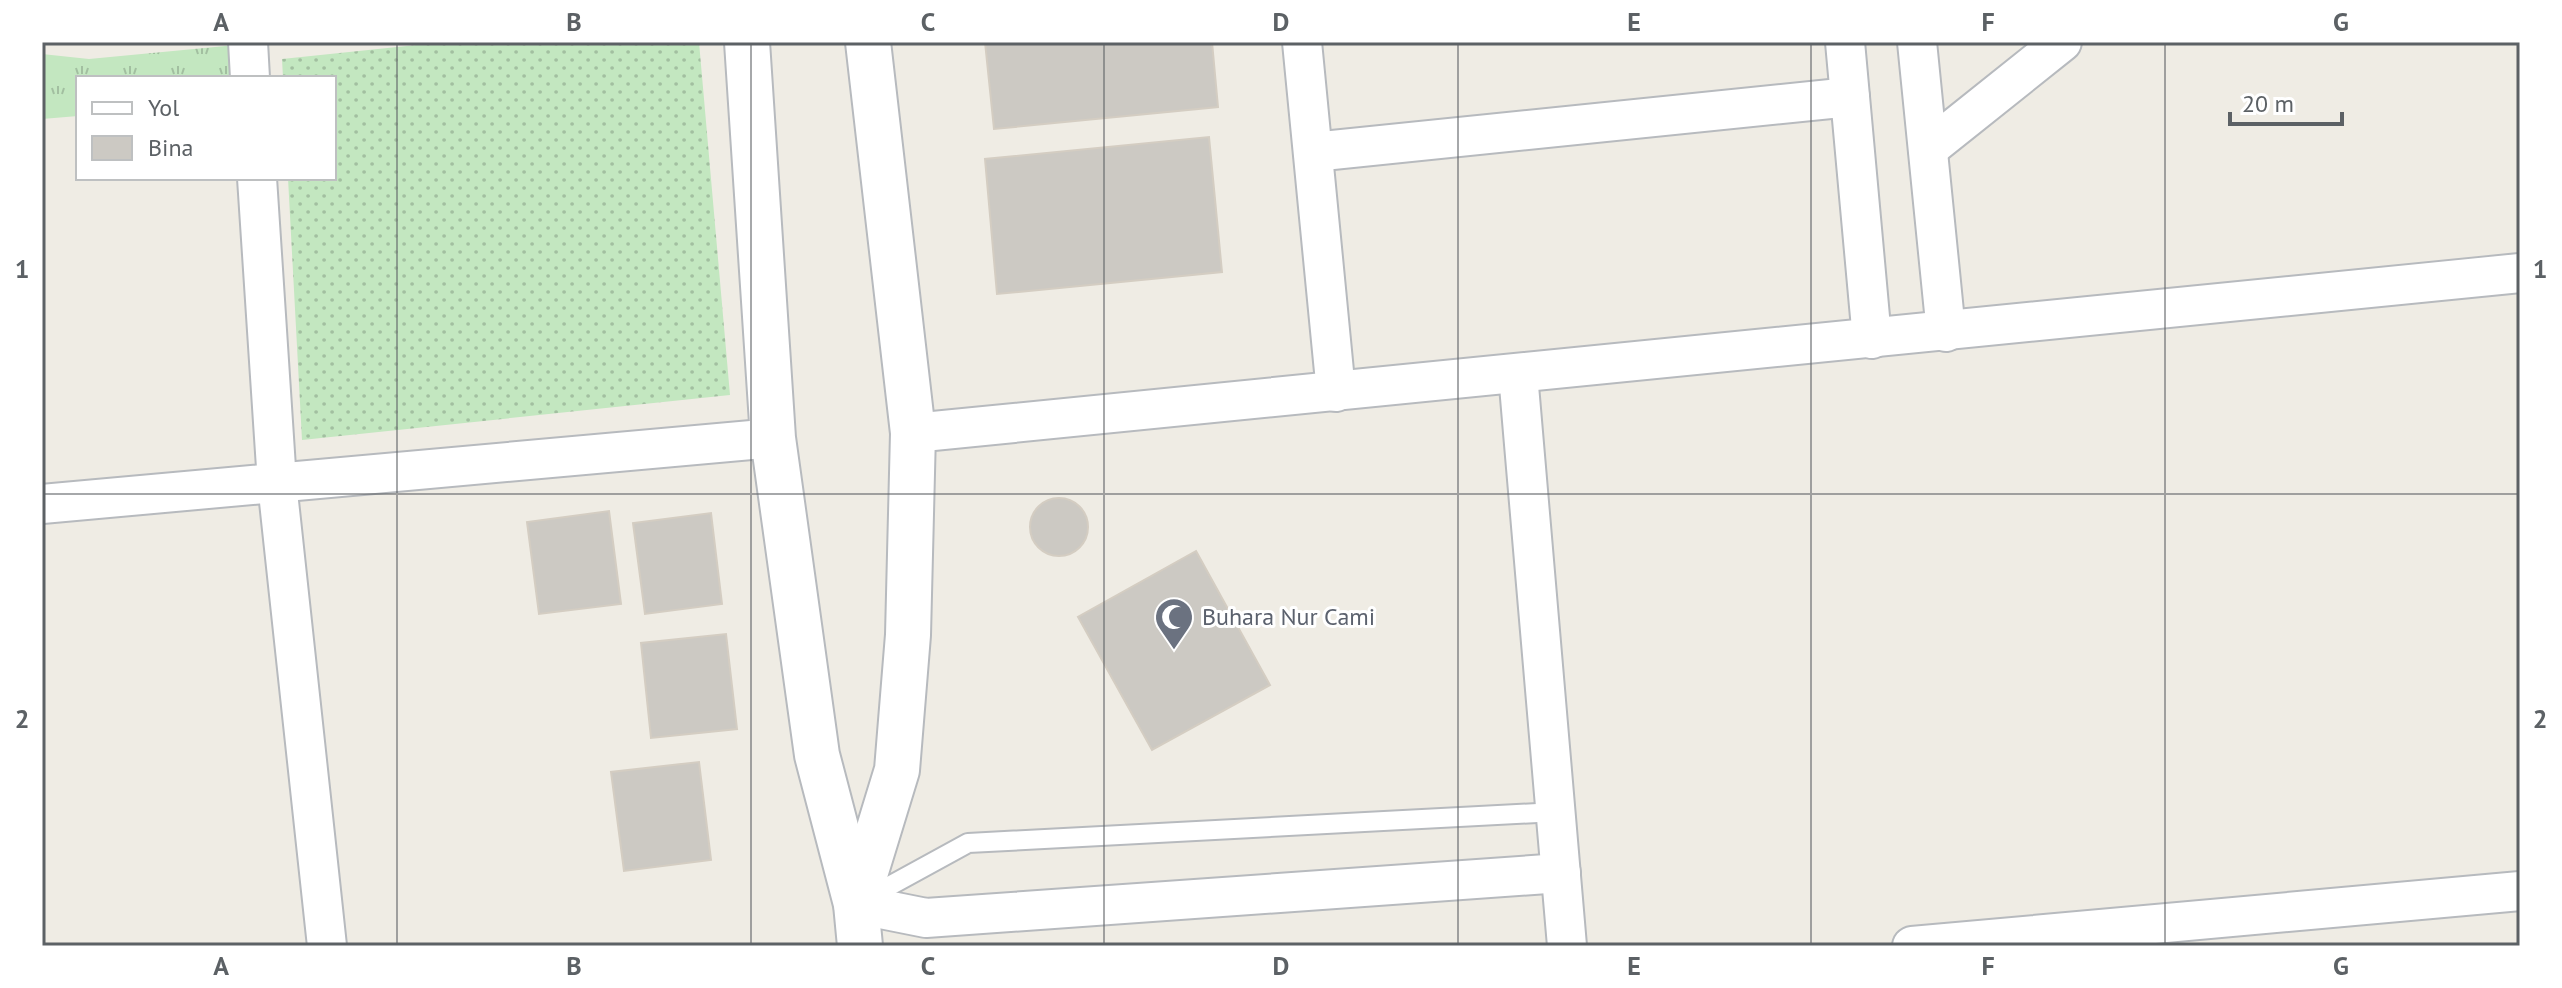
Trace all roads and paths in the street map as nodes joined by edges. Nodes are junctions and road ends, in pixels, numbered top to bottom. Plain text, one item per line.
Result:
1 (248, 42) edge
2 (747, 42) edge
3 (868, 42) edge
4 (1302, 42) edge
5 (1845, 42) edge
6 (1917, 42) edge
7 (2062, 42) edge
8 (250, 76) edge
9 (1850, 97) junction
10 (1928, 149) junction
11 (1313, 152) junction
12 (257, 180) edge
13 (2520, 273) edge
14 (1946, 332) junction
15 (1872, 339) junction
16 (1518, 374) junction
17 (1336, 392) junction
18 (913, 433) junction
19 (773, 438) junction
20 (277, 483) junction
21 (42, 504) edge
22 (1556, 812) junction
23 (1561, 873) junction
24 (2520, 891) edge
25 (858, 925) edge
26 (327, 946) edge
27 (1567, 946) edge
28 (1912, 946) edge

1 - 8 street
2 - 19 street
3 - 18 street
4 - 11 street
5 - 9 street
6 - 10 street
7 - 10 street
9 - 11 street
9 - 15 street
10 - 14 street
11 - 17 street
12 - 20 street
13 - 14 street
14 - 15 street
15 - 16 street
16 - 17 street
16 - 22 street
17 - 18 street
18 - 25 street
19 - 20 street
19 - 25 street
20 - 21 street
20 - 26 street
22 - 23 street
22 - 25 lane
23 - 25 street
23 - 27 street
24 - 28 street

